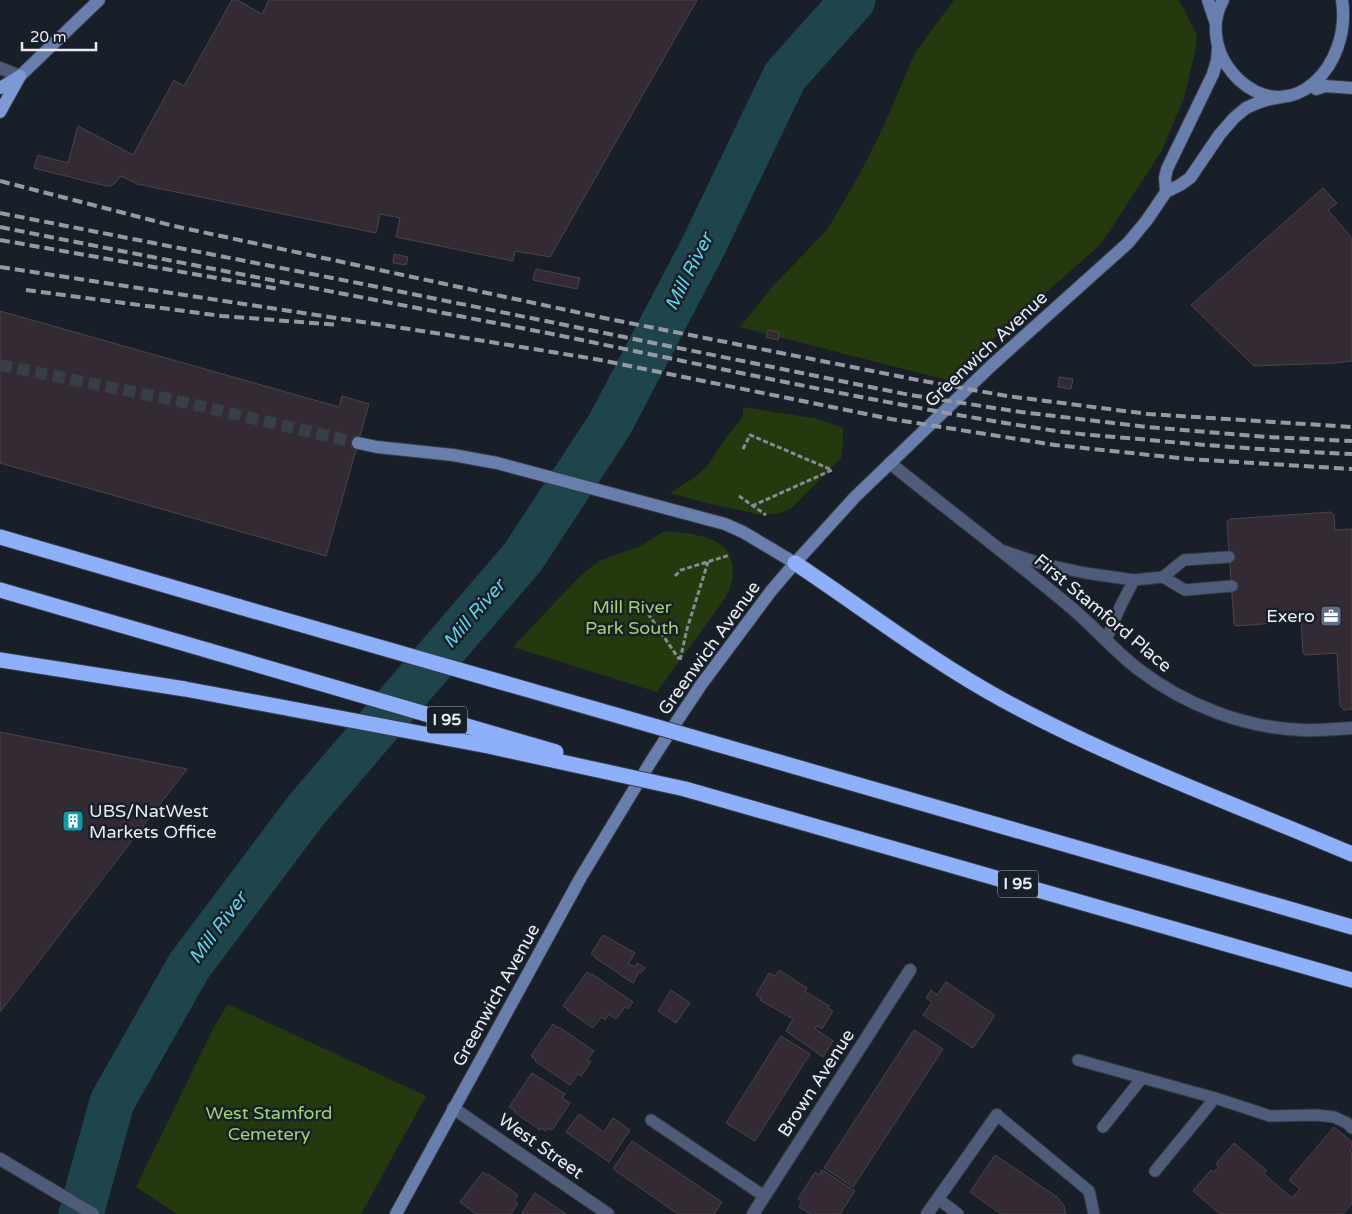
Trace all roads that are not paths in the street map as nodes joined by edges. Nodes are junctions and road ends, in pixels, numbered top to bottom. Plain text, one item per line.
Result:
1 (99, 0) edge
2 (1208, 0) edge
3 (1223, 0) edge
4 (1342, 0) edge
5 (1216, 25) junction
6 (1351, 26) edge
7 (1218, 47) junction
8 (0, 68) edge
9 (20, 76) junction
10 (0, 88) edge
11 (1352, 88) edge
12 (1313, 89) junction
13 (1288, 96) junction
14 (0, 112) edge
15 (1166, 192) junction
16 (358, 443) tunnel mouth
17 (890, 463) junction
18 (0, 538) edge
19 (998, 549) junction
20 (1229, 557) dead end
21 (795, 563) junction
22 (1163, 577) junction
23 (1134, 580) junction
24 (1232, 586) dead end
25 (0, 590) edge
26 (1106, 640) junction
27 (0, 660) edge
28 (1352, 728) edge
29 (684, 789) junction
30 (1352, 854) edge
31 (1352, 927) edge
32 (910, 970) dead end
33 (1352, 980) edge
34 (1078, 1060) dead end
35 (1142, 1078) junction
36 (1215, 1098) junction
37 (454, 1108) junction
38 (996, 1115) joint
39 (651, 1120) dead end
40 (1102, 1127) dead end
41 (1352, 1128) edge
42 (0, 1159) edge
43 (1155, 1171) dead end
44 (764, 1196) junction
45 (938, 1199) junction
46 (93, 1214) edge
47 (396, 1214) edge
48 (608, 1214) edge
49 (753, 1214) edge
50 (927, 1214) edge
51 (958, 1214) edge
52 (1094, 1214) edge

1 - 9 main road
2 - 5 main road
3 - 5 main road
4 - 6 main road
5 - 7 main road
6 - 12 main road
7 - 13 main road
7 - 15 main road
8 - 9 street
9 - 10 main road
9 - 14 main road
11 - 12 main road
12 - 13 main road, Greenwich Avenue
13 - 15 main road, Greenwich Avenue
15 - 17 main road, Greenwich Avenue
16 - 21 main road
17 - 19 street, First Stamford Place
17 - 21 main road, Greenwich Avenue
18 - 31 highway, bridge
19 - 23 lane
19 - 26 street, First Stamford Place
20 - 22 lane
21 - 30 highway
21 - 37 main road, Greenwich Avenue
22 - 23 lane
22 - 24 lane
23 - 26 lane
25 - 29 highway, I 95, bridge
26 - 28 street, First Stamford Place
27 - 29 highway, bridge
29 - 33 highway, I 95
32 - 44 street, Brown Avenue
34 - 35 lane
35 - 36 lane
35 - 40 lane
36 - 41 lane
36 - 43 lane
37 - 47 main road, Greenwich Avenue
37 - 48 street, West Street
38 - 45 street
38 - 52 lane
39 - 44 lane
42 - 46 street
44 - 49 street, Brown Avenue
45 - 50 street
45 - 51 lane

